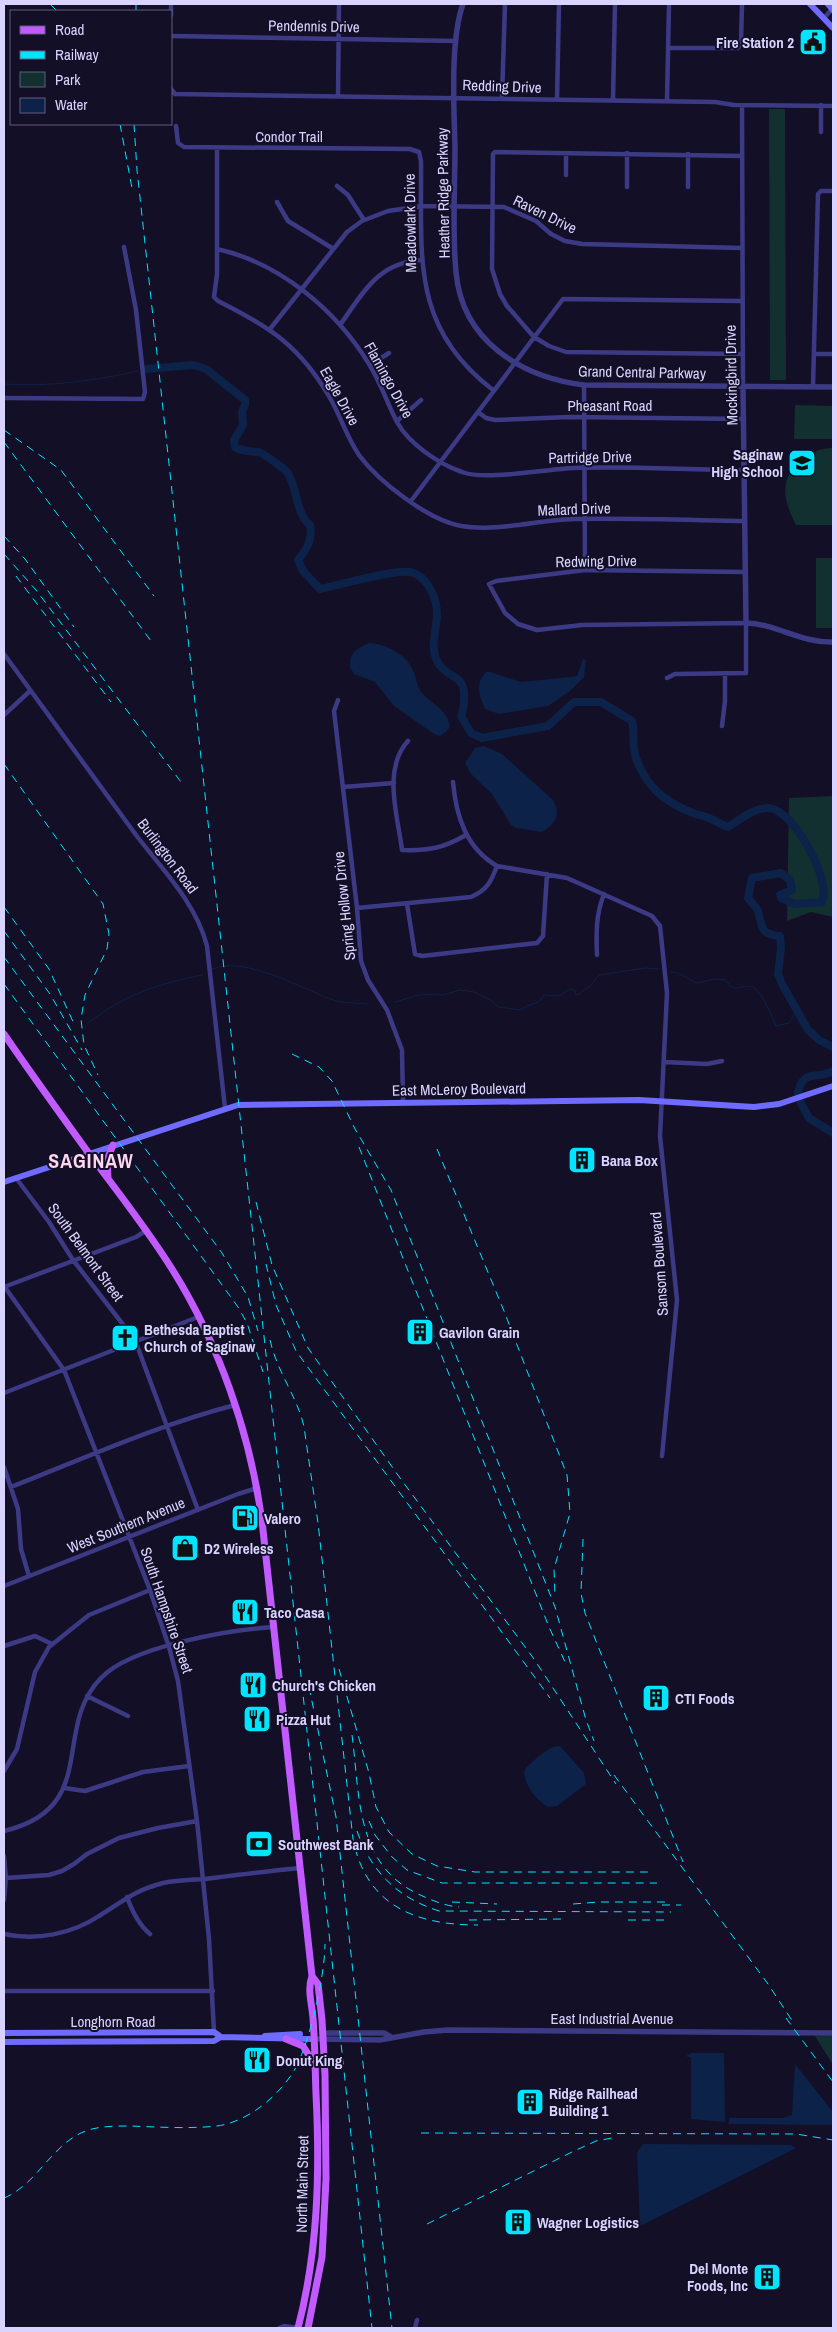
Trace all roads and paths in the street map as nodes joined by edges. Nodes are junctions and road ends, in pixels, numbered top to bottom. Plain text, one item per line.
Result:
1 (338, 4) edge
2 (463, 4) edge
3 (505, 4) edge
4 (559, 4) edge
5 (615, 4) edge
6 (669, 4) edge
7 (742, 4) edge
8 (810, 4) edge
9 (828, 4) edge
10 (833, 9) edge
11 (824, 18) junction
12 (833, 28) edge
13 (172, 36) edge
14 (338, 38) junction
15 (456, 41) junction
16 (668, 48) junction
17 (172, 91) edge
18 (338, 96) junction
19 (455, 97) junction
20 (502, 98) junction
21 (557, 100) junction
22 (613, 100) junction
23 (667, 101) junction
24 (742, 105) junction
25 (821, 106) junction
26 (833, 106) edge
27 (176, 126) dead end
28 (821, 132) dead end
29 (217, 148) junction
30 (418, 152) joint
31 (566, 153) junction
32 (627, 153) junction
33 (688, 154) junction
34 (742, 156) junction
35 (566, 176) dead end
36 (337, 186) dead end
37 (627, 187) dead end
38 (688, 187) dead end
39 (833, 191) edge
40 (277, 202) dead end
41 (422, 206) junction
42 (455, 206) junction
43 (492, 206) junction
44 (364, 220) junction
45 (124, 247) dead end
46 (217, 248) junction
47 (332, 248) junction
48 (742, 248) junction
49 (422, 260) junction
50 (300, 288) junction
51 (742, 301) junction
52 (340, 325) junction
53 (270, 329) junction
54 (534, 337) junction
55 (389, 353) dead end
56 (743, 354) junction
57 (814, 354) junction
58 (833, 354) edge
59 (513, 364) junction
60 (370, 365) junction
61 (584, 385) junction
62 (743, 387) junction
63 (814, 387) junction
64 (833, 387) edge
65 (494, 390) junction
66 (4, 398) edge
67 (421, 400) dead end
68 (478, 412) junction
69 (584, 417) junction
70 (744, 419) junction
71 (397, 422) junction
72 (440, 462) junction
73 (586, 468) junction
74 (744, 470) junction
75 (411, 501) junction
76 (585, 519) junction
77 (744, 521) junction
78 (585, 570) junction
79 (746, 572) junction
80 (746, 623) junction
81 (833, 642) edge
82 (4, 654) edge
83 (725, 674) junction
84 (667, 678) dead end
85 (30, 691) junction
86 (338, 700) dead end
87 (4, 715) edge
88 (722, 726) dead end
89 (408, 742) dead end
90 (394, 782) junction
91 (453, 782) dead end
92 (343, 787) junction
93 (466, 835) junction
94 (497, 866) junction
95 (547, 874) junction
96 (604, 894) junction
97 (407, 904) junction
98 (357, 908) junction
99 (597, 955) dead end
100 (4, 1034) edge
101 (722, 1061) dead end
102 (664, 1062) junction
103 (833, 1086) edge
104 (662, 1100) junction
105 (403, 1102) junction
106 (224, 1108) junction
107 (113, 1146) junction
108 (89, 1153) junction
109 (16, 1178) junction
110 (108, 1179) junction
111 (4, 1182) edge
112 (147, 1230) junction
113 (73, 1260) junction
114 (4, 1287) edge
115 (198, 1317) junction
116 (135, 1340) junction
117 (64, 1370) junction
118 (4, 1393) edge
119 (235, 1405) junction
120 (166, 1427) junction
121 (96, 1454) junction
122 (662, 1456) dead end
123 (4, 1468) edge
124 (11, 1487) junction
125 (257, 1488) junction
126 (198, 1510) junction
127 (129, 1537) junction
128 (29, 1576) junction
129 (4, 1586) edge
130 (150, 1590) junction
131 (274, 1626) junction
132 (52, 1644) junction
133 (4, 1646) edge
134 (169, 1646) junction
135 (87, 1696) junction
136 (128, 1716) dead end
137 (189, 1766) junction
138 (4, 1771) edge
139 (64, 1788) junction
140 (197, 1822) junction
141 (4, 1830) edge
142 (4, 1856) edge
143 (300, 1868) junction
144 (6, 1878) junction
145 (203, 1879) junction
146 (127, 1897) junction
147 (4, 1900) edge
148 (4, 1934) edge
149 (150, 1934) dead end
150 (312, 1976) junction
151 (4, 1991) edge
152 (213, 1992) junction
153 (214, 2032) junction
154 (4, 2033) edge
155 (164, 2033) junction
156 (833, 2033) edge
157 (313, 2036) junction
158 (324, 2036) junction
159 (222, 2037) junction
160 (262, 2037) junction
161 (286, 2039) junction
162 (164, 2041) junction
163 (4, 2042) edge
164 (315, 2068) junction
165 (279, 2328) edge
166 (298, 2328) edge
167 (308, 2328) edge

1 - 14 street
2 - 15 street, Heather Ridge Parkway
3 - 20 street
4 - 21 street
5 - 22 street
6 - 16 street
7 - 16 street
8 - 11 main road
9 - 10 main road
10 - 11 street
11 - 12 main road
13 - 14 street, Pendennis Drive
14 - 15 street, Pendennis Drive
14 - 18 street
15 - 19 street, Heather Ridge Parkway
16 - 23 street
17 - 18 street, Redding Drive
18 - 19 street, Redding Drive
19 - 20 street, Redding Drive
19 - 42 street, Heather Ridge Parkway
20 - 21 street, Redding Drive
21 - 22 street, Redding Drive
22 - 23 street, Redding Drive
23 - 24 street, Redding Drive
24 - 25 street, Redding Drive
24 - 34 street, Mockingbird Drive
25 - 26 street, Redding Drive
25 - 28 street
27 - 29 street, Condor Trail
29 - 30 street, Condor Trail
29 - 46 street
30 - 41 street, Meadowlark Drive
31 - 32 street
31 - 35 street
31 - 43 street
32 - 33 street
32 - 37 street
33 - 34 street
33 - 38 street
34 - 48 street, Mockingbird Drive
36 - 44 street
39 - 57 street
40 - 47 street
41 - 42 street, Raven Drive
41 - 44 street, Raven Drive
41 - 49 street, Meadowlark Drive
42 - 43 street, Raven Drive
42 - 59 street, Heather Ridge Parkway
43 - 48 street, Raven Drive
43 - 54 street
44 - 47 street, Raven Drive
45 - 66 street
46 - 50 street, Flamingo Drive
46 - 53 street, Eagle Drive
47 - 50 street, Raven Drive
48 - 51 street, Mockingbird Drive
49 - 52 street
49 - 65 street, Meadowlark Drive
50 - 52 street, Flamingo Drive
50 - 53 street, Raven Drive
51 - 54 street
51 - 56 street, Mockingbird Drive
52 - 60 street, Flamingo Drive
53 - 75 street, Eagle Drive
54 - 56 street
54 - 59 street
55 - 60 street
56 - 62 street, Mockingbird Drive
57 - 58 street
57 - 63 street
59 - 61 street, Grand Central Parkway
59 - 65 street
60 - 71 street, Flamingo Drive
61 - 62 street, Grand Central Parkway
61 - 69 street
62 - 63 street, Grand Central Parkway
62 - 70 street, Mockingbird Drive
63 - 64 street, Grand Central Parkway
65 - 68 street
67 - 71 street
68 - 69 street, Pheasant Road
68 - 72 street
69 - 70 street, Pheasant Road
69 - 73 street
70 - 74 street, Mockingbird Drive
71 - 72 street, Flamingo Drive
72 - 73 street, Partridge Drive
72 - 75 street
73 - 74 street, Partridge Drive
73 - 76 street
74 - 77 street, Mockingbird Drive
75 - 76 street, Mallard Drive
76 - 77 street, Mallard Drive
76 - 78 street
77 - 79 street, Mockingbird Drive
78 - 79 street, Redwing Drive
78 - 80 street, Redwing Drive
79 - 80 street, Mockingbird Drive
80 - 81 street
80 - 83 street, Mockingbird Drive
82 - 85 street, Burlington Road
83 - 84 street
83 - 88 street
85 - 87 street
85 - 106 street, Burlington Road
86 - 92 street, Spring Hollow Drive
89 - 90 street
90 - 92 street
90 - 93 street
91 - 93 street
92 - 98 street, Spring Hollow Drive
93 - 94 street
94 - 95 street, Sansom Boulevard
94 - 97 street
95 - 96 street, Sansom Boulevard
95 - 97 street
96 - 99 street
96 - 102 street, Sansom Boulevard
97 - 98 street
98 - 105 street, Spring Hollow Drive
100 - 108 main road
101 - 102 street
102 - 104 street, Sansom Boulevard
103 - 104 main road, East McLeroy Boulevard
104 - 105 main road, East McLeroy Boulevard
104 - 122 street, Sansom Boulevard
105 - 106 main road, East McLeroy Boulevard
106 - 107 main road, East McLeroy Boulevard
107 - 108 main road, East McLeroy Boulevard
107 - 110 main road
108 - 109 main road, East McLeroy Boulevard
108 - 110 main road
109 - 111 main road, East McLeroy Boulevard
109 - 113 street, South Belmont Street
110 - 112 main road
112 - 113 street
112 - 115 main road
113 - 114 street
113 - 116 street, South Belmont Street
114 - 117 street, South Hampshire Street
115 - 116 street
115 - 119 main road
116 - 117 street
116 - 120 street, South Belmont Street
117 - 118 street
117 - 121 street, South Hampshire Street
119 - 120 street
119 - 125 main road
120 - 121 street
120 - 126 street, South Belmont Street
121 - 124 street
121 - 127 street, South Hampshire Street
123 - 124 street
124 - 128 street
125 - 126 street, West Southern Avenue
125 - 131 main road
126 - 127 street, West Southern Avenue
127 - 128 street, West Southern Avenue
127 - 130 street, South Hampshire Street
128 - 129 street, West Southern Avenue
130 - 132 street
130 - 134 street, South Hampshire Street
131 - 134 street
131 - 143 main road
132 - 133 street
132 - 138 street
134 - 135 street
134 - 137 street, South Hampshire Street
135 - 136 street
135 - 139 street
137 - 139 street
137 - 140 street, South Hampshire Street
139 - 141 street
140 - 144 street
140 - 145 street, South Hampshire Street
142 - 144 street
143 - 145 street
143 - 150 main road
144 - 147 street
145 - 146 street
145 - 152 street, South Hampshire Street
146 - 148 street
146 - 149 street
150 - 157 main road, North Main Street
150 - 158 main road, North Main Street
151 - 152 street
152 - 153 street, South Hampshire Street
153 - 155 main road, Longhorn Road
153 - 159 main road
154 - 155 main road, Longhorn Road
155 - 162 main road
156 - 158 street, East Industrial Avenue
157 - 158 main road, Longhorn Road
157 - 160 main road, Longhorn Road
157 - 161 main road, Longhorn Road
157 - 164 main road, North Main Street
158 - 167 main road, North Main Street
159 - 160 main road, Longhorn Road
159 - 162 main road, Longhorn Road
160 - 161 main road, Longhorn Road
161 - 164 main road
162 - 163 main road, Longhorn Road
164 - 166 main road, North Main Street
165 - 166 street

